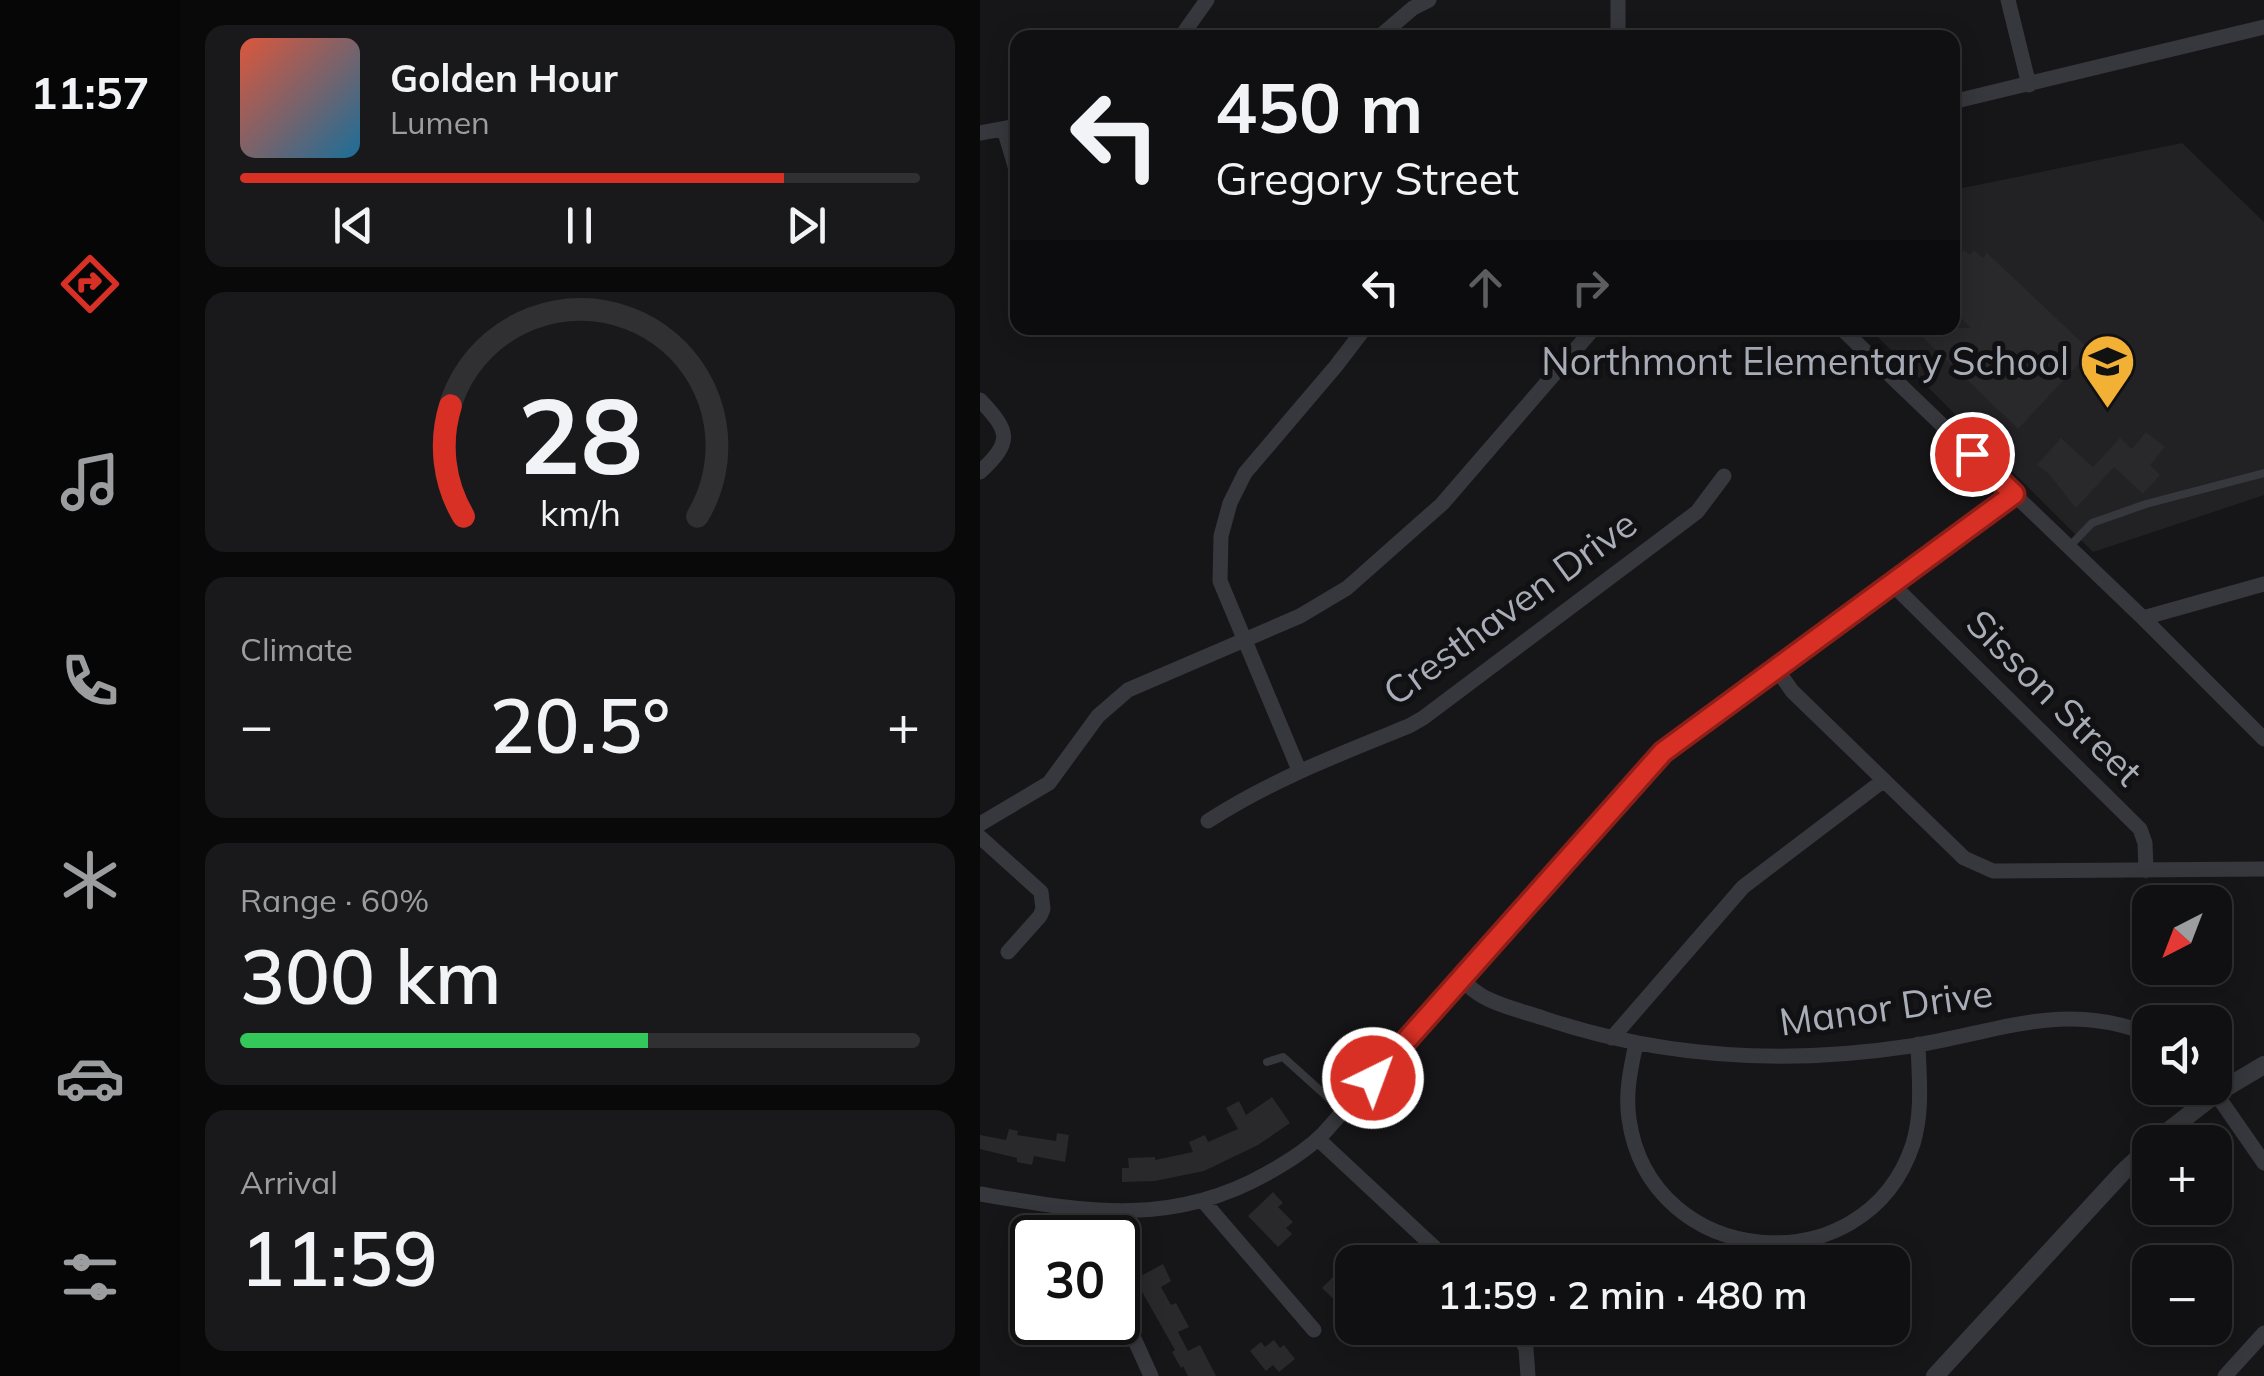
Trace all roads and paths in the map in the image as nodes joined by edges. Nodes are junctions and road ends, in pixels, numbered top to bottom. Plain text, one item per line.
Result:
1 (1207, 0) edge
2 (1429, 0) edge
3 (1618, 0) edge
4 (2008, 0) edge
5 (2264, 27) edge
6 (1186, 30) edge
7 (1387, 30) edge
8 (1618, 30) edge
9 (2029, 85) junction
10 (1960, 100) edge
11 (1010, 128) edge
12 (980, 134) edge
13 (1360, 335) edge
14 (1588, 335) edge
15 (1848, 335) edge
16 (980, 400) edge
17 (980, 472) edge
18 (2264, 473) edge
19 (1724, 476) dead end
20 (2014, 494) junction
21 (2068, 548) junction
22 (1891, 582) junction
23 (2264, 584) edge
24 (2143, 618) junction
25 (1243, 639) junction
26 (1776, 668) junction
27 (2263, 737) edge
28 (1299, 770) junction
29 (1884, 780) junction
30 (1208, 821) dead end
31 (980, 824) edge
32 (980, 837) edge
33 (2264, 869) edge
34 (2146, 871) junction
35 (1008, 952) dead end
36 (1462, 980) junction
37 (2132, 1028) edge
38 (1612, 1038) junction
39 (1636, 1042) junction
40 (1918, 1044) junction
41 (1267, 1062) dead end
42 (2264, 1066) edge
43 (2232, 1081) edge
44 (2197, 1105) edge
45 (2224, 1105) edge
46 (1343, 1111) junction
47 (2174, 1125) edge
48 (1318, 1139) junction
49 (2132, 1163) edge
50 (2264, 1164) edge
51 (980, 1194) edge
52 (1204, 1202) junction
53 (1072, 1209) junction
54 (1075, 1215) edge
55 (1432, 1245) edge
56 (1314, 1330) dead end
57 (2264, 1333) edge
58 (1137, 1345) edge
59 (1524, 1345) edge
60 (1151, 1376) edge
61 (1528, 1376) edge
62 (1935, 1376) edge
63 (2225, 1376) edge

1 - 6 street
2 - 7 street
3 - 8 street
4 - 9 street
5 - 9 street
9 - 10 street
11 - 12 street
13 - 25 street
14 - 25 street
15 - 20 street
16 - 17 street
18 - 21 lane
19 - 28 street, Cresthaven Drive
20 - 21 street
20 - 22 street
21 - 24 street
22 - 26 street
22 - 34 street, Sisson Street
23 - 24 street
24 - 27 street
25 - 28 street
25 - 31 street
26 - 29 street
26 - 36 street
28 - 30 street, Cresthaven Drive
29 - 34 street
29 - 38 street
32 - 35 street
33 - 34 street
36 - 38 street, Manor Drive
36 - 46 street
37 - 40 street, Manor Drive
38 - 39 street, Manor Drive
39 - 40 street, Manor Drive
39 - 40 street
41 - 46 lane
42 - 43 street
44 - 47 street
45 - 50 street
46 - 48 street
48 - 52 street
48 - 55 street
49 - 62 street
51 - 53 street
52 - 53 street
52 - 56 street
53 - 54 street
57 - 63 street
58 - 60 street
59 - 61 street

